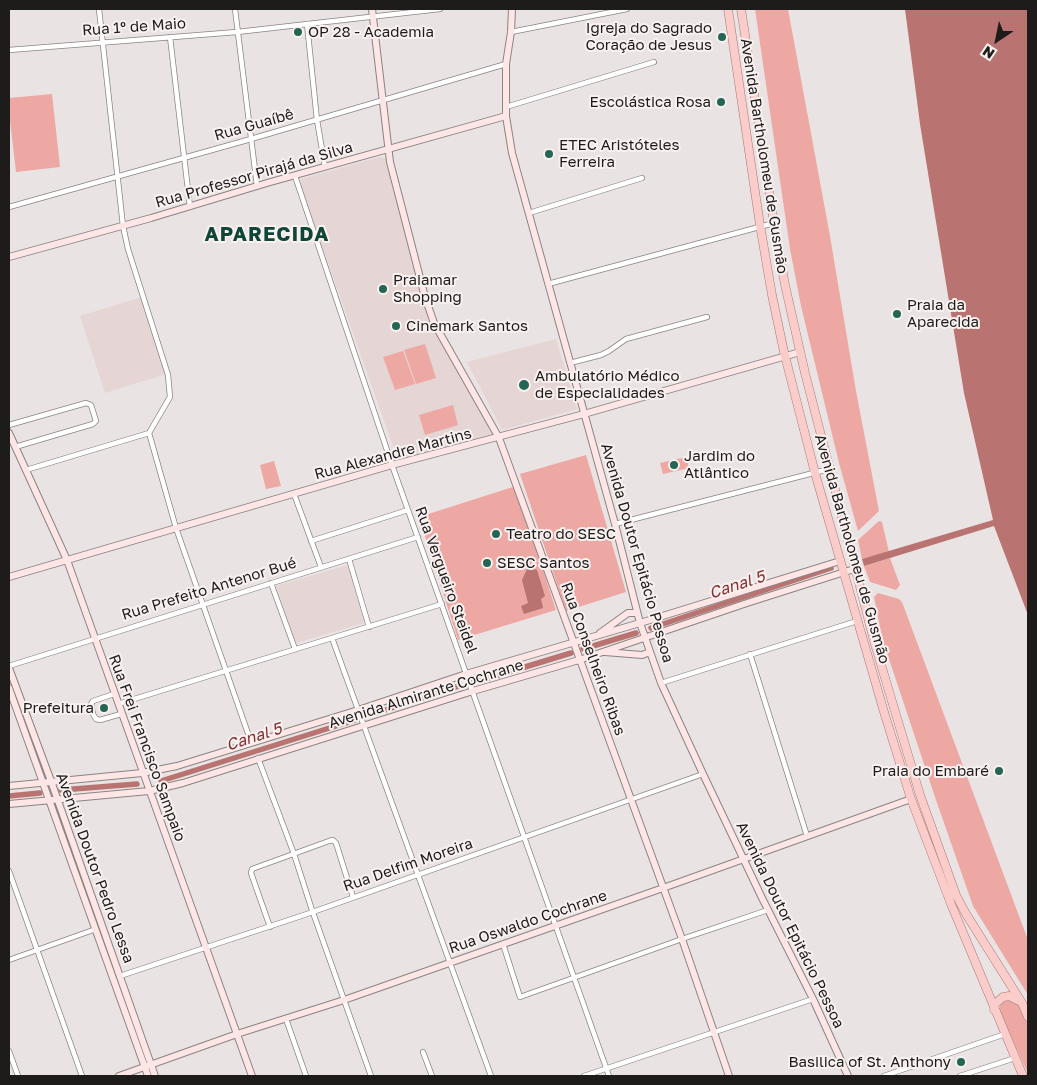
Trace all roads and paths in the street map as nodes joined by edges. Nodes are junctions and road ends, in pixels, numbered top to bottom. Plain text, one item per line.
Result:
1 (99, 9) edge
2 (234, 9) edge
3 (440, 9) edge
4 (512, 9) edge
5 (627, 9) edge
6 (728, 9) edge
7 (741, 9) edge
8 (373, 12) edge
9 (308, 24) junction
10 (237, 32) junction
11 (511, 32) junction
12 (170, 37) junction
13 (103, 42) junction
14 (9, 50) edge
15 (654, 62) dead end
16 (506, 64) junction
17 (383, 101) junction
18 (506, 107) junction
19 (506, 116) junction
20 (317, 120) junction
21 (251, 140) junction
22 (388, 148) junction
23 (184, 158) junction
24 (325, 167) junction
25 (295, 176) junction
26 (117, 177) junction
27 (642, 178) dead end
28 (257, 186) junction
29 (9, 207) edge
30 (190, 207) junction
31 (529, 213) junction
32 (774, 222) junction
33 (124, 226) junction
34 (760, 226) junction
35 (9, 257) edge
36 (548, 284) junction
37 (707, 317) dead end
38 (800, 352) junction
39 (785, 356) junction
40 (570, 363) junction
41 (584, 414) junction
42 (9, 425) edge
43 (9, 433) edge
44 (149, 433) junction
45 (499, 438) junction
46 (15, 447) junction
47 (392, 466) junction
48 (829, 469) junction
49 (26, 470) junction
50 (815, 473) junction
51 (294, 494) junction
52 (408, 510) junction
53 (615, 524) junction
54 (176, 528) junction
55 (418, 538) junction
56 (311, 542) junction
57 (349, 559) junction
58 (67, 560) junction
59 (840, 561) junction
60 (321, 567) junction
61 (854, 569) junction
62 (843, 572) junction
63 (9, 577) edge
64 (272, 583) junction
65 (202, 604) junction
66 (442, 604) junction
67 (637, 613) junction
68 (857, 621) junction
69 (369, 627) junction
70 (643, 630) junction
71 (595, 636) junction
72 (95, 637) junction
73 (332, 638) junction
74 (573, 644) junction
75 (295, 649) junction
76 (601, 652) junction
77 (650, 652) junction
78 (750, 654) junction
79 (579, 659) junction
80 (9, 667) edge
81 (226, 672) junction
82 (467, 675) junction
83 (661, 683) junction
84 (9, 688) edge
85 (472, 690) junction
86 (114, 694) junction
87 (118, 704) junction
88 (359, 711) junction
89 (121, 714) junction
90 (364, 725) junction
91 (251, 742) junction
92 (258, 758) junction
93 (703, 774) junction
94 (143, 775) junction
95 (43, 782) junction
96 (51, 782) junction
97 (9, 786) edge
98 (148, 790) junction
99 (911, 799) junction
100 (58, 800) junction
101 (632, 800) junction
102 (49, 801) junction
103 (9, 804) edge
104 (807, 836) junction
105 (525, 838) junction
106 (294, 854) junction
107 (744, 858) junction
108 (9, 871) edge
109 (418, 874) junction
110 (663, 888) junction
111 (353, 897) junction
112 (768, 910) junction
113 (313, 912) junction
114 (555, 925) junction
115 (270, 927) junction
116 (96, 929) junction
117 (682, 939) junction
118 (503, 944) junction
119 (206, 948) junction
120 (37, 950) junction
121 (9, 960) edge
122 (448, 962) junction
123 (120, 976) junction
124 (574, 978) junction
125 (813, 999) junction
126 (344, 1000) junction
127 (1022, 1003) junction
128 (994, 1010) junction
129 (1028, 1017) edge
130 (286, 1019) junction
131 (715, 1031) junction
132 (237, 1034) junction
133 (1005, 1034) junction
134 (9, 1051) edge
135 (423, 1052) dead end
136 (1015, 1058) junction
137 (147, 1066) junction
138 (606, 1068) junction
139 (848, 1075) edge
140 (18, 1076) edge
141 (82, 1076) edge
142 (119, 1076) edge
143 (148, 1076) edge
144 (155, 1076) edge
145 (252, 1076) edge
146 (306, 1076) edge
147 (372, 1076) edge
148 (432, 1076) edge
149 (491, 1076) edge
150 (584, 1076) edge
151 (610, 1076) edge
152 (729, 1076) edge
153 (838, 1076) edge
154 (884, 1076) edge
155 (960, 1076) edge
156 (1023, 1076) edge

1 - 13 street
2 - 10 street
3 - 8 street, Rua 1º de Maio
4 - 11 main road, Avenida Doutor Epitácio Pessoa
5 - 11 street
6 - 34 main road, Avenida Bartholomeu de Gusmão
7 - 32 main road, Avenida Bartholomeu de Gusmão
8 - 9 street, Rua 1º de Maio
8 - 17 main road, Rua Conselheiro Ribas
9 - 10 street, Rua 1º de Maio
9 - 20 street
10 - 12 street, Rua 1º de Maio
10 - 21 street
11 - 16 main road, Avenida Doutor Epitácio Pessoa
12 - 13 street, Rua 1º de Maio
12 - 23 street
13 - 14 street, Rua 1º de Maio
13 - 26 street
15 - 18 street
16 - 17 street, Rua Guaíbê
16 - 18 main road, Avenida Doutor Epitácio Pessoa
17 - 20 street, Rua Guaíbê
17 - 22 main road, Rua Conselheiro Ribas
18 - 19 main road, Avenida Doutor Epitácio Pessoa
19 - 22 main road, Rua Professor Pirajá da Silva
19 - 31 main road, Avenida Doutor Epitácio Pessoa
20 - 21 street, Rua Guaíbê
20 - 24 street
21 - 23 street, Rua Guaíbê
21 - 28 street
22 - 24 main road, Rua Professor Pirajá da Silva
22 - 45 main road, Rua Conselheiro Ribas
23 - 26 street, Rua Guaíbê
23 - 30 street
24 - 25 main road, Rua Professor Pirajá da Silva
25 - 28 main road, Rua Professor Pirajá da Silva
25 - 47 street, Rua Vergueiro Steidel
26 - 29 street, Rua Guaíbê
26 - 33 street
27 - 31 street
28 - 30 main road, Rua Professor Pirajá da Silva
30 - 33 main road, Rua Professor Pirajá da Silva
31 - 36 main road, Avenida Doutor Epitácio Pessoa
32 - 34 street
32 - 38 main road, Avenida Bartholomeu de Gusmão
33 - 35 main road, Rua Professor Pirajá da Silva
33 - 44 street
34 - 36 street
34 - 39 main road, Avenida Bartholomeu de Gusmão
36 - 40 main road, Avenida Doutor Epitácio Pessoa
37 - 40 street
38 - 39 main road, Rua Alexandre Martins
38 - 48 main road, Avenida Bartholomeu de Gusmão
39 - 41 main road, Rua Alexandre Martins
39 - 50 main road, Avenida Bartholomeu de Gusmão
40 - 41 main road, Avenida Doutor Epitácio Pessoa
41 - 45 main road, Rua Alexandre Martins
41 - 53 main road, Avenida Doutor Epitácio Pessoa
42 - 46 street
43 - 46 main road, Rua Frei Francisco Sampaio
44 - 49 street
44 - 54 street
45 - 47 main road, Rua Alexandre Martins
45 - 74 main road, Rua Conselheiro Ribas
46 - 49 main road, Rua Frei Francisco Sampaio
47 - 51 main road, Rua Alexandre Martins
47 - 52 street, Rua Vergueiro Steidel
48 - 50 street
48 - 61 main road, Avenida Bartholomeu de Gusmão
49 - 58 main road, Rua Frei Francisco Sampaio
50 - 53 street
50 - 59 main road, Avenida Bartholomeu de Gusmão
51 - 54 main road, Rua Alexandre Martins
51 - 56 street
52 - 55 street, Rua Vergueiro Steidel
52 - 56 street
53 - 67 main road, Avenida Doutor Epitácio Pessoa
54 - 58 main road, Rua Alexandre Martins
54 - 65 street
55 - 57 street, Rua Prefeito Antenor Bué
55 - 66 street, Rua Vergueiro Steidel
56 - 60 street
57 - 60 street, Rua Prefeito Antenor Bué
57 - 69 street
58 - 63 main road, Rua Alexandre Martins
58 - 72 main road, Rua Frei Francisco Sampaio
59 - 62 main road, Avenida Bartholomeu de Gusmão
59 - 70 main road, Avenida Almirante Cochrane
60 - 64 street, Rua Prefeito Antenor Bué
61 - 62 main road, Avenida Almirante Cochrane
61 - 127 main road, Avenida Bartholomeu de Gusmão
62 - 68 main road, Avenida Bartholomeu de Gusmão
62 - 70 main road, Avenida Almirante Cochrane
64 - 65 street, Rua Prefeito Antenor Bué
64 - 75 street
65 - 72 street, Rua Prefeito Antenor Bué
65 - 81 street
66 - 69 street
66 - 82 street, Rua Vergueiro Steidel
67 - 70 main road, Avenida Doutor Epitácio Pessoa
67 - 71 main road
68 - 78 street
68 - 99 main road, Avenida Bartholomeu de Gusmão
69 - 73 street
70 - 71 main road, Avenida Almirante Cochrane
70 - 76 main road, Avenida Almirante Cochrane
70 - 77 main road, Avenida Doutor Epitácio Pessoa
71 - 74 main road, Avenida Almirante Cochrane
72 - 80 street, Rua Prefeito Antenor Bué
72 - 86 main road, Rua Frei Francisco Sampaio
73 - 75 street
73 - 88 street
74 - 79 main road, Rua Conselheiro Ribas
74 - 82 main road, Avenida Almirante Cochrane
75 - 81 street
76 - 77 main road
76 - 79 main road, Avenida Almirante Cochrane
77 - 83 main road, Avenida Doutor Epitácio Pessoa
78 - 83 street
78 - 104 street
79 - 85 main road, Avenida Almirante Cochrane
79 - 101 main road, Rua Conselheiro Ribas
80 - 96 main road, Avenida Doutor Pedro Lessa
81 - 87 street
81 - 91 street
82 - 85 street, Rua Vergueiro Steidel
82 - 88 main road, Avenida Almirante Cochrane
83 - 93 main road, Avenida Doutor Epitácio Pessoa
84 - 95 main road, Avenida Doutor Pedro Lessa
85 - 90 main road, Avenida Almirante Cochrane
85 - 105 street, Rua Vergueiro Steidel
86 - 87 main road, Rua Frei Francisco Sampaio
86 - 89 street
87 - 89 main road, Rua Frei Francisco Sampaio
88 - 90 street
88 - 91 main road, Avenida Almirante Cochrane
89 - 94 main road, Rua Frei Francisco Sampaio
90 - 92 main road, Avenida Almirante Cochrane
90 - 109 street
91 - 94 main road, Avenida Almirante Cochrane
92 - 98 main road, Avenida Almirante Cochrane
92 - 106 street
93 - 101 street, Rua Delfim Moreira
93 - 107 main road, Avenida Doutor Epitácio Pessoa
94 - 96 main road, Avenida Almirante Cochrane
94 - 98 main road, Rua Frei Francisco Sampaio
95 - 96 main road, Avenida Almirante Cochrane
95 - 97 main road, Avenida Almirante Cochrane
95 - 102 main road, Avenida Doutor Pedro Lessa
96 - 100 main road, Avenida Doutor Pedro Lessa
98 - 100 main road, Avenida Almirante Cochrane
98 - 119 main road, Rua Frei Francisco Sampaio
99 - 104 main road, Rua Oswaldo Cochrane
99 - 128 main road, Avenida Bartholomeu de Gusmão
100 - 102 main road, Avenida Almirante Cochrane
100 - 123 main road, Avenida Doutor Pedro Lessa
101 - 105 street, Rua Delfim Moreira
101 - 110 main road, Rua Conselheiro Ribas
102 - 103 main road, Avenida Almirante Cochrane
102 - 116 main road, Avenida Doutor Pedro Lessa
104 - 107 main road, Rua Oswaldo Cochrane
105 - 109 street, Rua Delfim Moreira
105 - 114 street, Rua Vergueiro Steidel
106 - 111 street
106 - 113 street
106 - 115 street
107 - 110 main road, Rua Oswaldo Cochrane
107 - 112 main road, Avenida Doutor Epitácio Pessoa
108 - 120 street
109 - 111 street, Rua Delfim Moreira
109 - 122 street
110 - 114 main road, Rua Oswaldo Cochrane
110 - 117 main road, Rua Conselheiro Ribas
111 - 113 street, Rua Delfim Moreira
112 - 117 street
112 - 125 main road, Avenida Doutor Epitácio Pessoa
113 - 115 street, Rua Delfim Moreira
113 - 126 street
114 - 118 main road, Rua Oswaldo Cochrane
114 - 124 street, Rua Vergueiro Steidel
115 - 119 street, Rua Delfim Moreira
116 - 120 street
116 - 137 main road, Avenida Doutor Pedro Lessa
117 - 124 street
117 - 131 main road, Rua Conselheiro Ribas
118 - 122 main road, Rua Oswaldo Cochrane
118 - 124 street
119 - 123 street, Rua Delfim Moreira
119 - 132 main road, Rua Frei Francisco Sampaio
120 - 121 street
120 - 141 street
122 - 126 main road, Rua Oswaldo Cochrane
122 - 149 street
123 - 137 main road, Avenida Doutor Pedro Lessa
124 - 138 street, Rua Vergueiro Steidel
125 - 131 street
125 - 139 main road, Avenida Doutor Epitácio Pessoa
126 - 130 main road, Rua Oswaldo Cochrane
126 - 147 street
127 - 128 main road
127 - 129 main road, Avenida Bartholomeu de Gusmão
128 - 133 main road, Avenida Bartholomeu de Gusmão
130 - 132 main road, Rua Oswaldo Cochrane
130 - 146 street
131 - 138 street
131 - 152 main road, Rua Conselheiro Ribas
132 - 137 main road, Rua Oswaldo Cochrane
132 - 145 main road, Rua Frei Francisco Sampaio
133 - 136 main road, Avenida Bartholomeu de Gusmão
133 - 154 street
134 - 140 street
135 - 148 street
136 - 155 street
136 - 156 main road, Avenida Bartholomeu de Gusmão
137 - 142 main road, Rua Oswaldo Cochrane
137 - 143 main road, Avenida Doutor Pedro Lessa
137 - 144 main road, Avenida Doutor Pedro Lessa
138 - 150 street
138 - 151 street, Rua Vergueiro Steidel
139 - 153 main road

